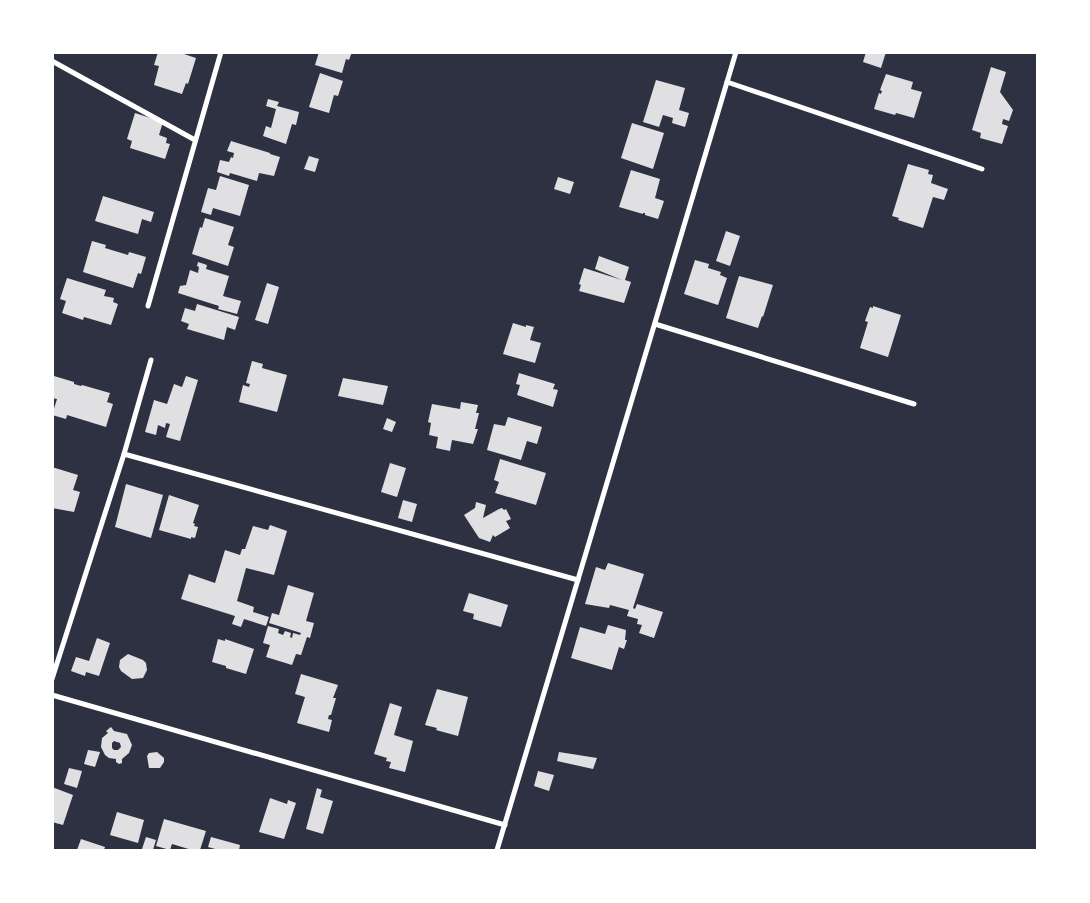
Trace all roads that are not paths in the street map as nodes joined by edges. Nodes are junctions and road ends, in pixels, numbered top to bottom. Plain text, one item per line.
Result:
1 (222, 52) edge
2 (736, 52) edge
3 (52, 61) edge
4 (727, 82) junction
5 (196, 140) junction
6 (982, 169) dead end
7 (148, 306) dead end
8 (655, 324) junction
9 (151, 360) dead end
10 (914, 404) dead end
11 (124, 454) junction
12 (578, 580) junction
13 (52, 679) edge
14 (52, 695) edge
15 (505, 824) junction
16 (497, 850) edge

1 - 5 street
2 - 4 street
3 - 5 street
4 - 6 street
4 - 8 street
5 - 7 street
8 - 10 street
8 - 12 street
9 - 11 street
11 - 12 street
11 - 13 street
12 - 15 street
14 - 15 street
15 - 16 street

